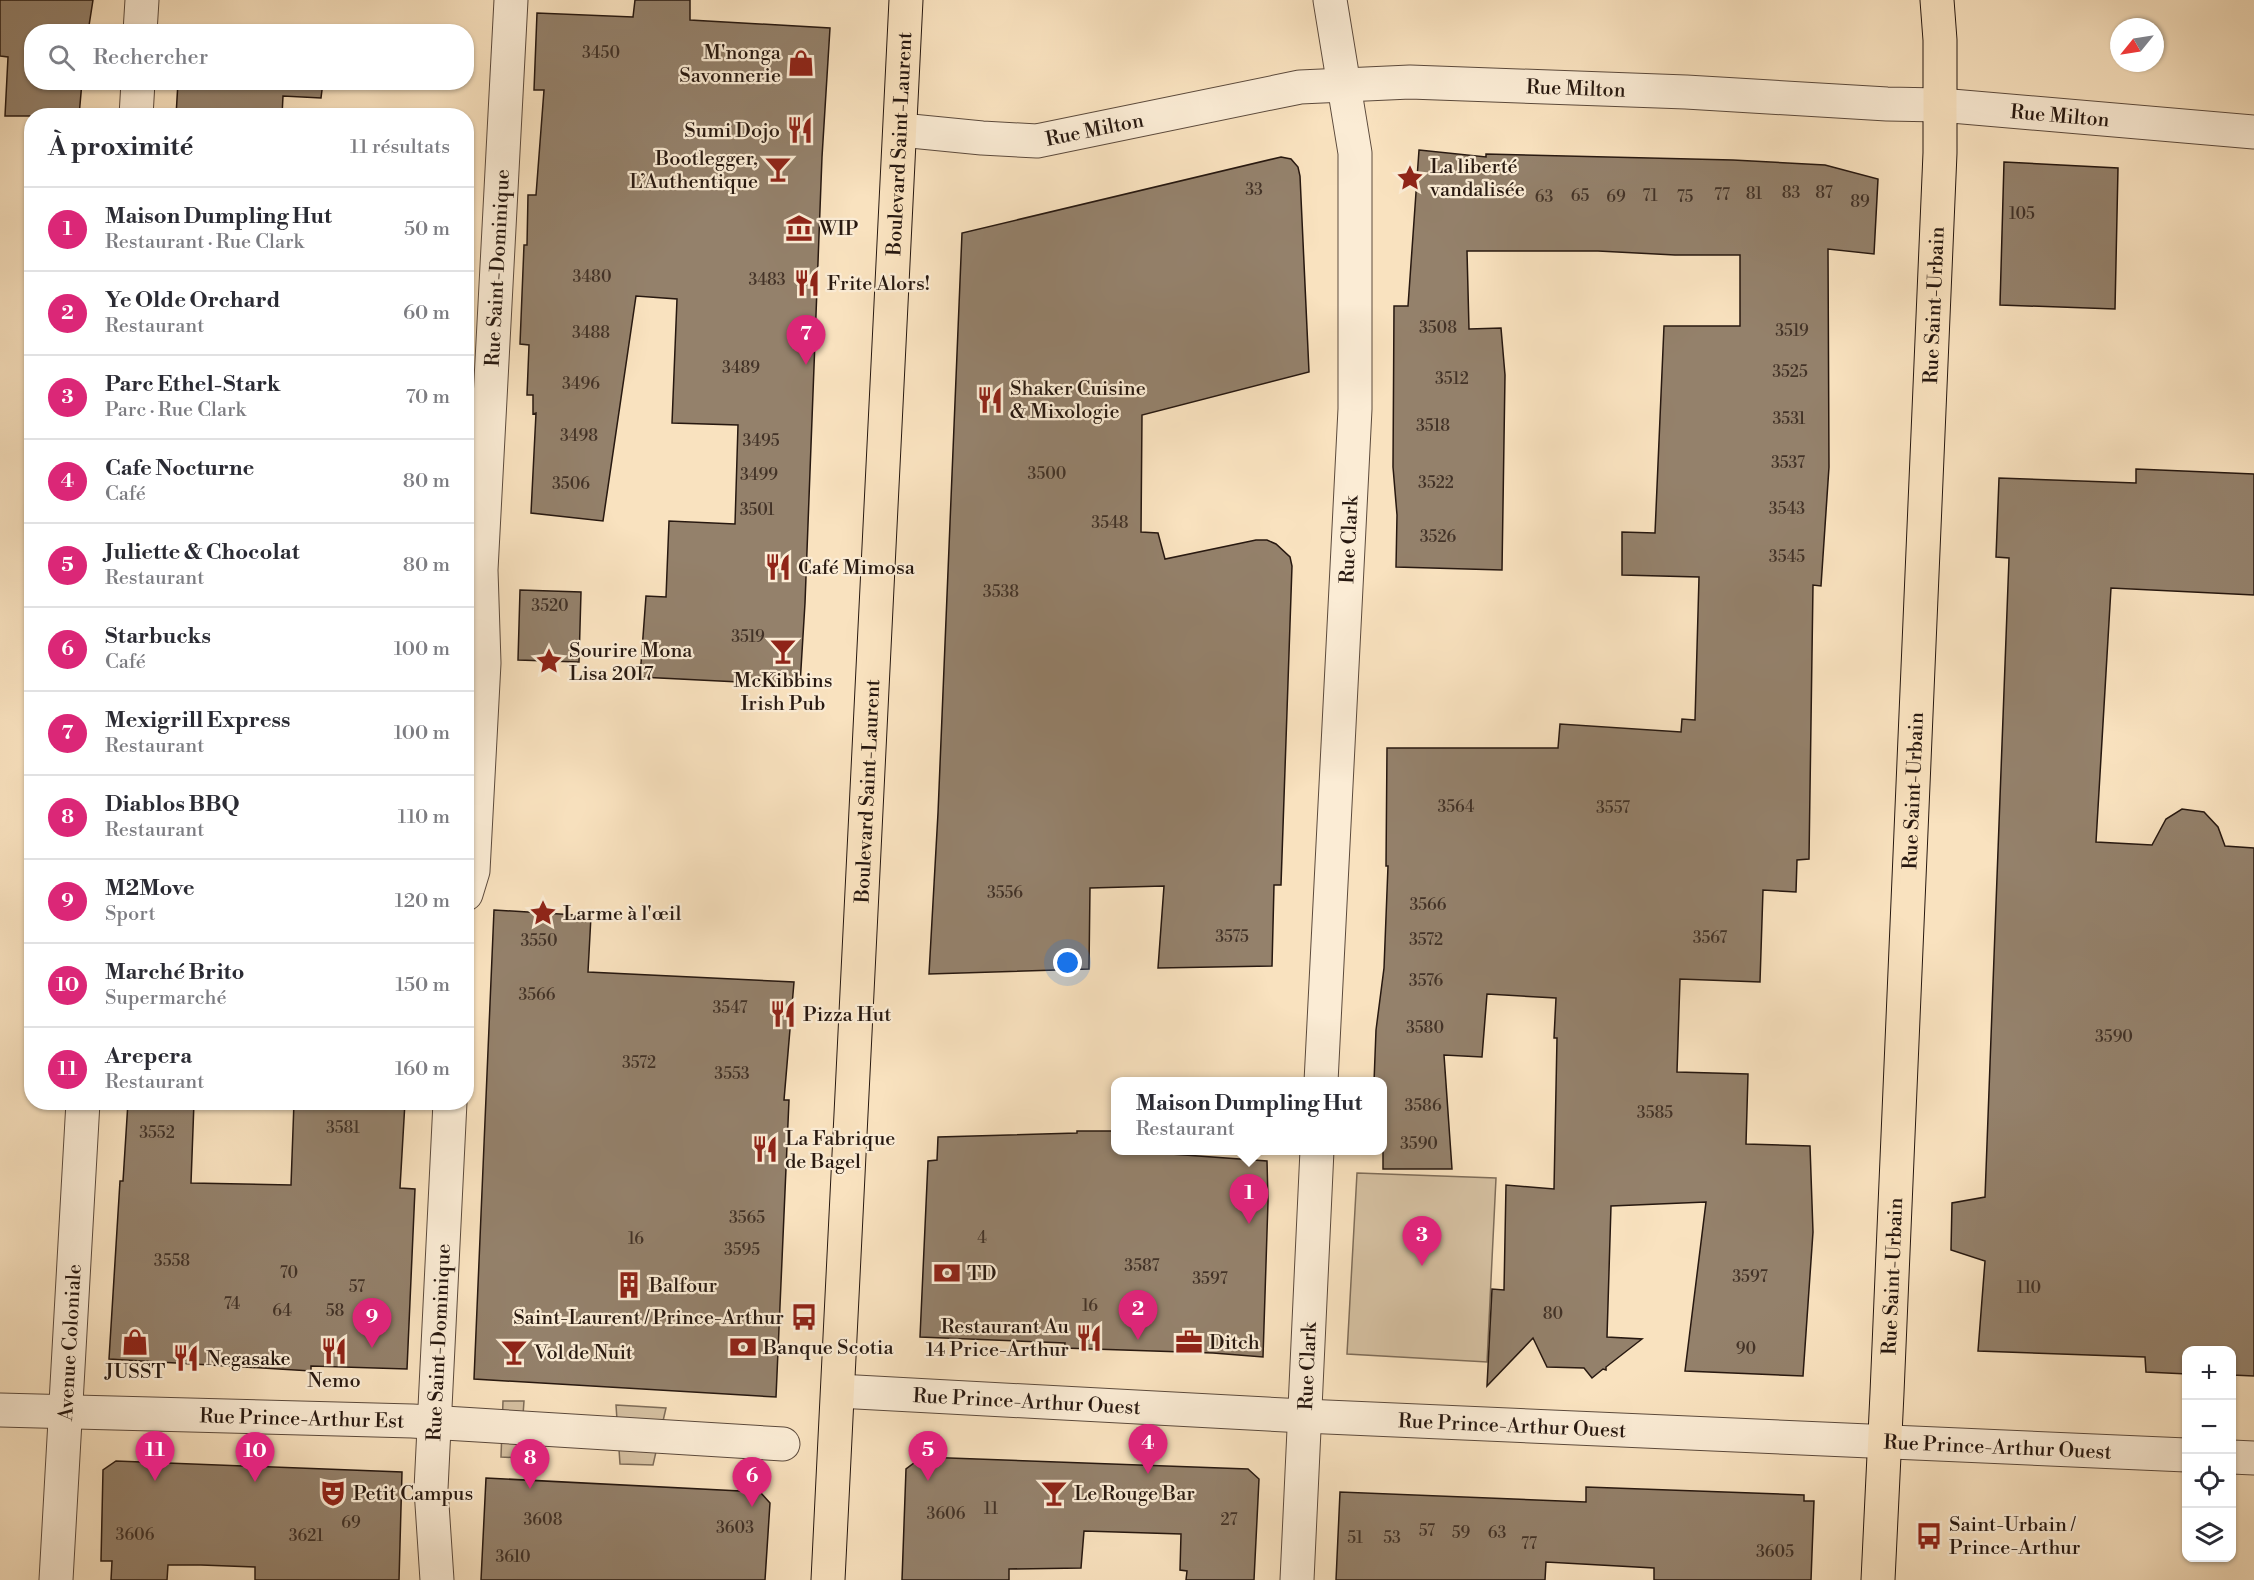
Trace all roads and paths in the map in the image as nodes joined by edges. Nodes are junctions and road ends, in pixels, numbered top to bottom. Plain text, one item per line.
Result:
1 (142, 0) edge
2 (511, 0) edge
3 (906, 0) edge
4 (1330, 0) edge
5 (1937, 0) edge
6 (140, 24) edge
7 (1344, 84) junction
8 (138, 90) edge
9 (1940, 105) junction
10 (136, 108) edge
11 (901, 130) junction
12 (2254, 132) edge
13 (474, 852) edge
14 (1321, 1077) edge
15 (83, 1110) edge
16 (450, 1110) edge
17 (1317, 1155) edge
18 (838, 1391) junction
19 (0, 1410) edge
20 (64, 1412) junction
21 (1304, 1416) junction
22 (434, 1422) junction
23 (1885, 1441) junction
24 (783, 1444) dead end
25 (2182, 1455) edge
26 (2236, 1457) edge
27 (2254, 1458) edge
28 (56, 1580) edge
29 (437, 1580) edge
30 (828, 1580) edge
31 (1297, 1580) edge
32 (1878, 1580) edge

1 - 6 street
2 - 13 street, Rue Saint-Dominique
3 - 11 main road, Boulevard Saint-Laurent
4 - 7 street, Rue Clark
5 - 9 main road, Rue Saint-Urbain
7 - 9 street, Rue Milton
7 - 11 street, Rue Milton
7 - 14 street, Rue Clark
8 - 10 street
9 - 12 street, Rue Milton
9 - 23 main road, Rue Saint-Urbain
11 - 18 main road, Boulevard Saint-Laurent
15 - 20 street, Avenue Coloniale
16 - 22 street, Rue Saint-Dominique
17 - 21 street, Rue Clark
18 - 21 street, Rue Prince-Arthur Ouest
18 - 30 main road, Boulevard Saint-Laurent
19 - 20 street, Rue Prince-Arthur Est
20 - 22 street, Rue Prince-Arthur Est
20 - 28 street, Avenue Coloniale
21 - 23 street, Rue Prince-Arthur Ouest
21 - 31 street, Rue Clark
22 - 24 street, Rue Prince-Arthur Est
22 - 29 street, Rue Saint-Dominique
23 - 25 street, Rue Prince-Arthur Ouest
23 - 32 main road, Rue Saint-Urbain
26 - 27 street

